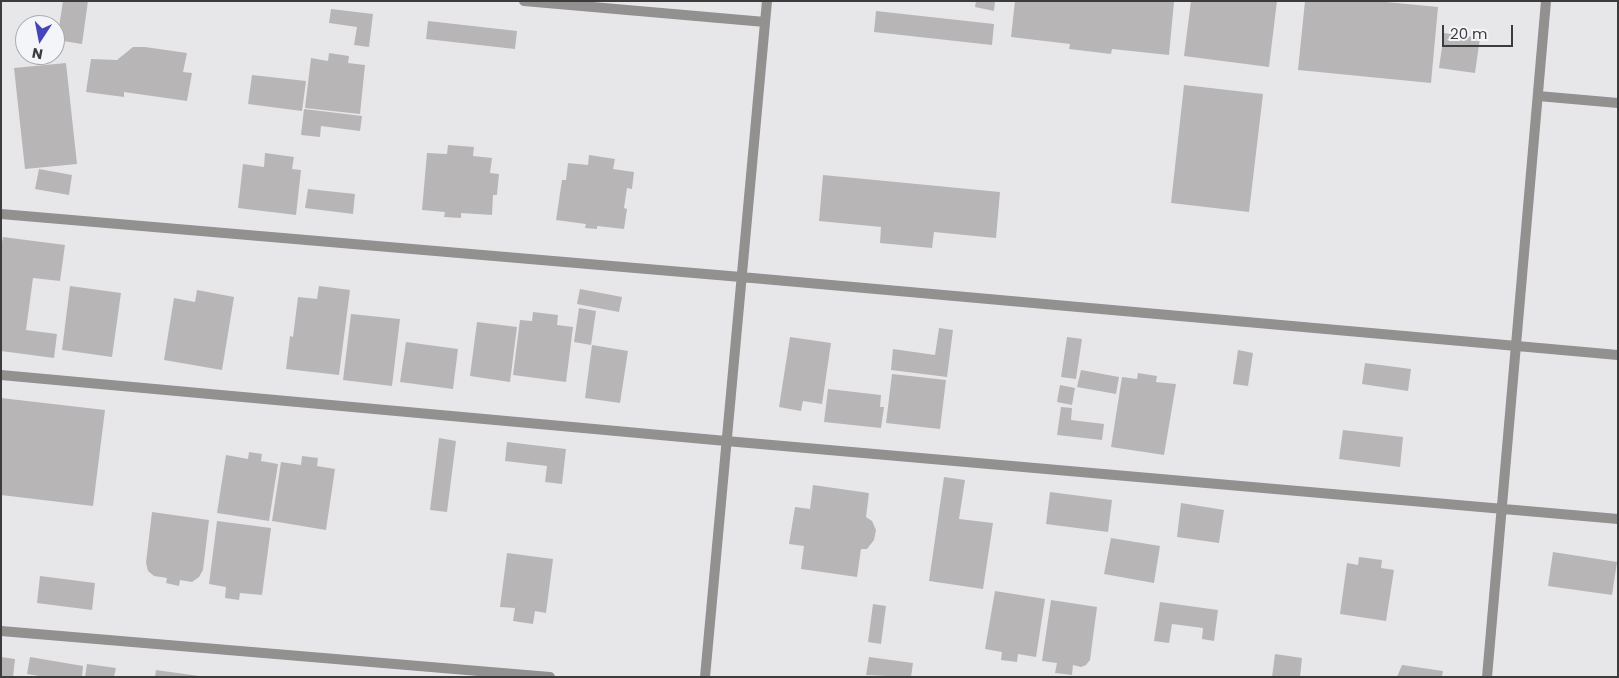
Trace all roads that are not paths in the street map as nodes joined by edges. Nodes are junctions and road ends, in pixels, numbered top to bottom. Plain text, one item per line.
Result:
1 (524, 1) edge
2 (766, 1) edge
3 (1546, 1) edge
4 (765, 22) junction
5 (1538, 96) junction
6 (1618, 103) edge
7 (1, 214) edge
8 (742, 277) junction
9 (1515, 345) junction
10 (1618, 355) edge
11 (1, 375) edge
12 (726, 441) junction
13 (1501, 508) junction
14 (1618, 519) edge
15 (1, 631) edge
16 (550, 677) edge
17 (705, 677) edge
18 (1487, 677) edge

1 - 4 street
2 - 4 street
3 - 5 street
4 - 8 street
5 - 6 street
5 - 9 street
7 - 8 street
8 - 9 street
8 - 12 street
9 - 10 street
9 - 13 street
11 - 12 street
12 - 13 street
12 - 17 street
13 - 14 street
13 - 18 street
15 - 16 street

